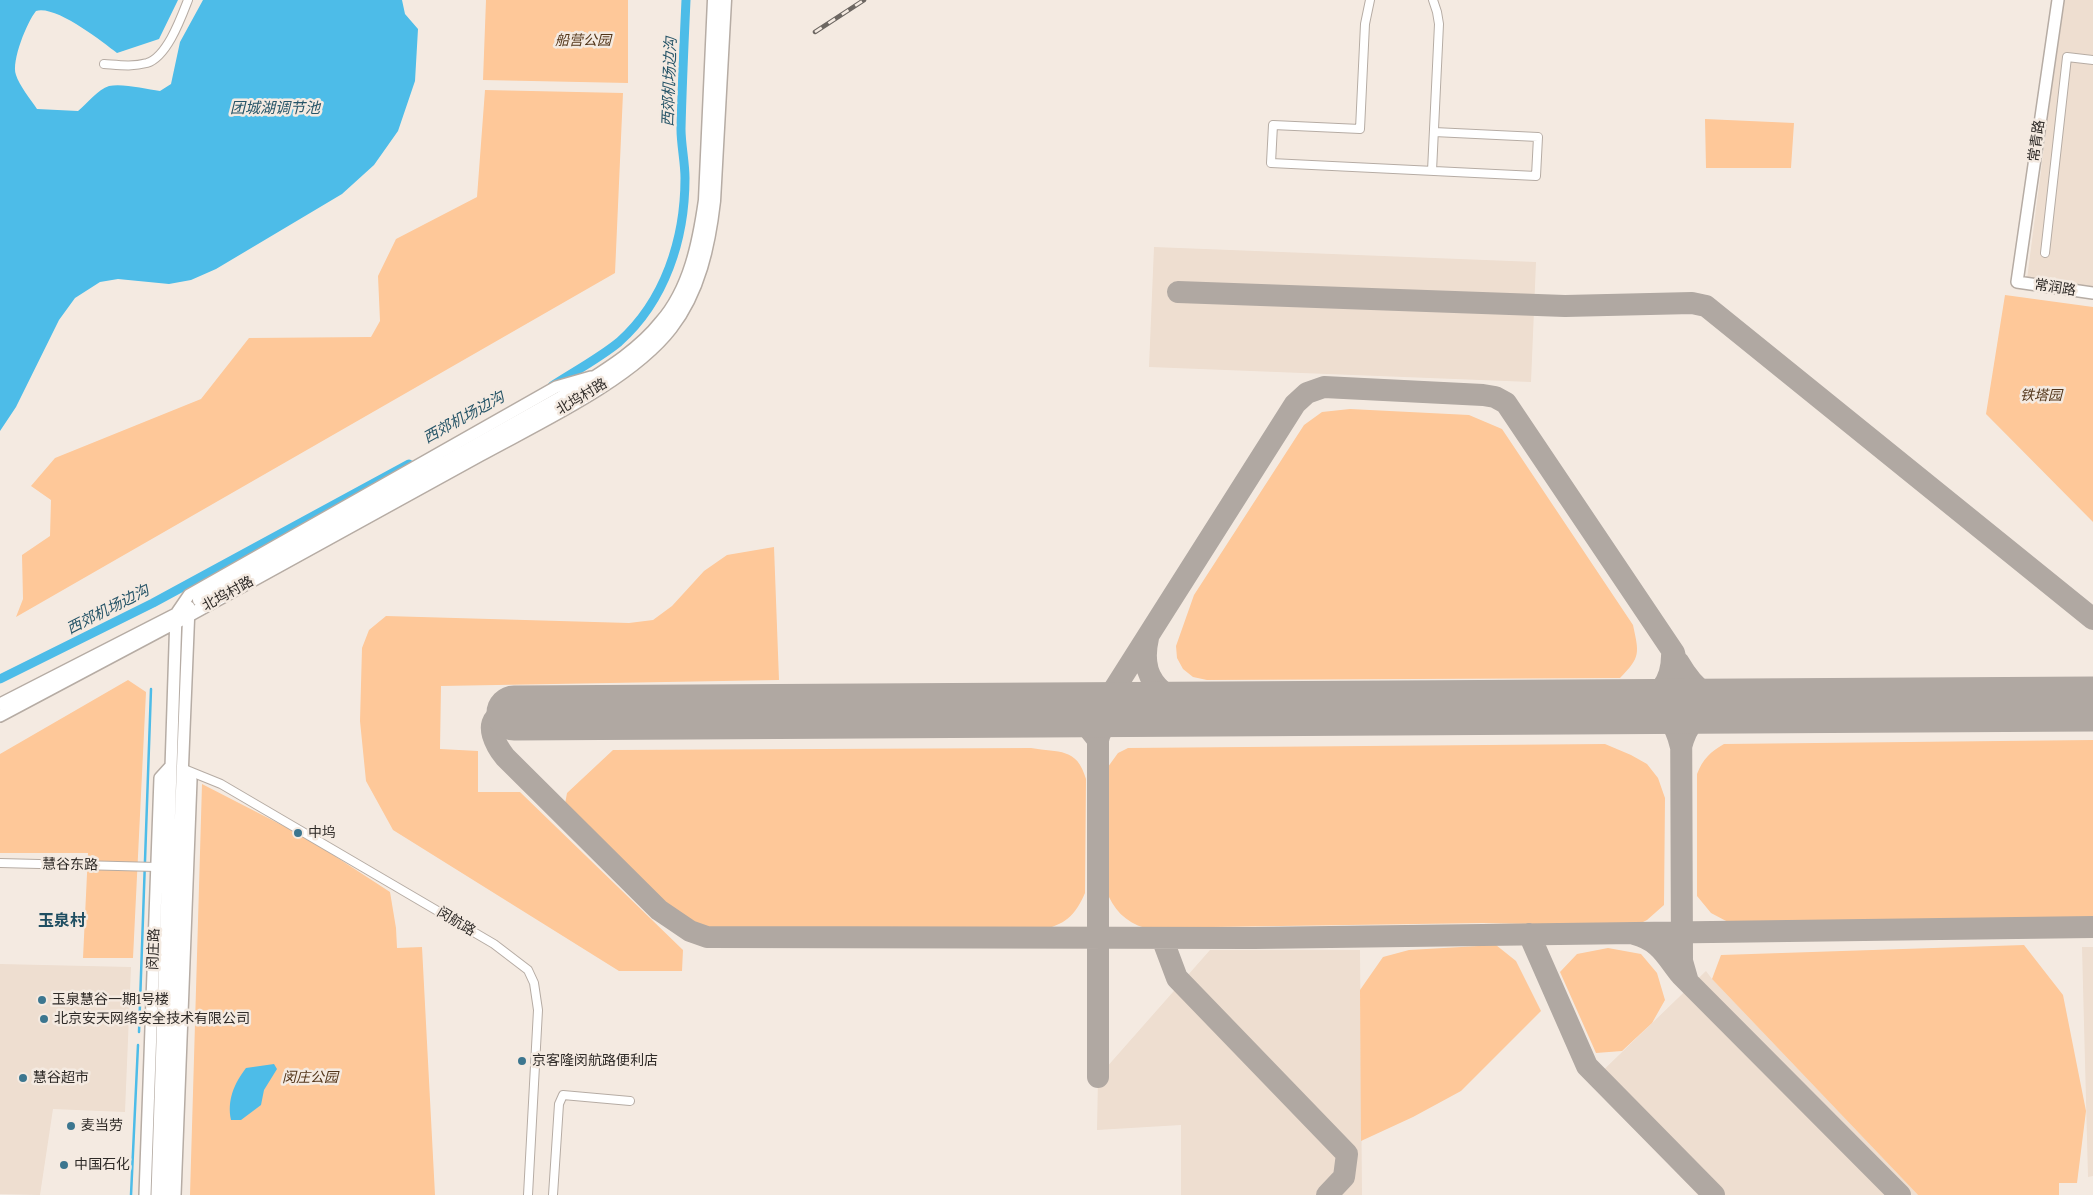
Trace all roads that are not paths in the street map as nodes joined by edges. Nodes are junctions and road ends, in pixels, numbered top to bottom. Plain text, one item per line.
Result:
1 (188, 0) edge
2 (714, 0) edge
3 (725, 0) edge
4 (1370, 0) edge
5 (1433, 0) edge
6 (2058, 0) edge
7 (2093, 60) edge
8 (104, 64) dead end
9 (1434, 132) junction
10 (1432, 171) junction
11 (2046, 253) dead end
12 (2017, 282) joint
13 (2093, 293) edge
14 (189, 606) junction
15 (176, 618) junction
16 (0, 704) edge
17 (0, 716) edge
18 (170, 767) junction
19 (183, 769) junction
20 (0, 863) edge
21 (149, 867) junction
22 (630, 1101) dead end
23 (145, 1195) edge
24 (157, 1195) edge
25 (166, 1195) edge
26 (174, 1195) edge
27 (528, 1195) edge
28 (553, 1195) edge

1 - 8 street
2 - 14 main road, 北坞村路
3 - 14 main road, 北坞村路
4 - 10 street
5 - 9 street
6 - 12 main road, 常青路
7 - 11 street
9 - 10 street
9 - 10 street
12 - 13 main road, 常润路
14 - 15 main road
14 - 15 main road, 北坞村路
14 - 19 main road, 闵庄路
15 - 16 main road, 北坞村路
15 - 17 main road, 北坞村路
15 - 18 main road, 闵庄路
18 - 19 street, 闵航路
18 - 21 main road, 闵庄路
18 - 24 main road, 闵庄路
19 - 25 main road, 闵庄路
19 - 26 main road, 闵庄路
19 - 27 street, 闵航路
20 - 21 street, 慧谷东路
21 - 23 main road, 闵庄路
22 - 28 street
23 - 24 street
24 - 25 street
25 - 26 street

